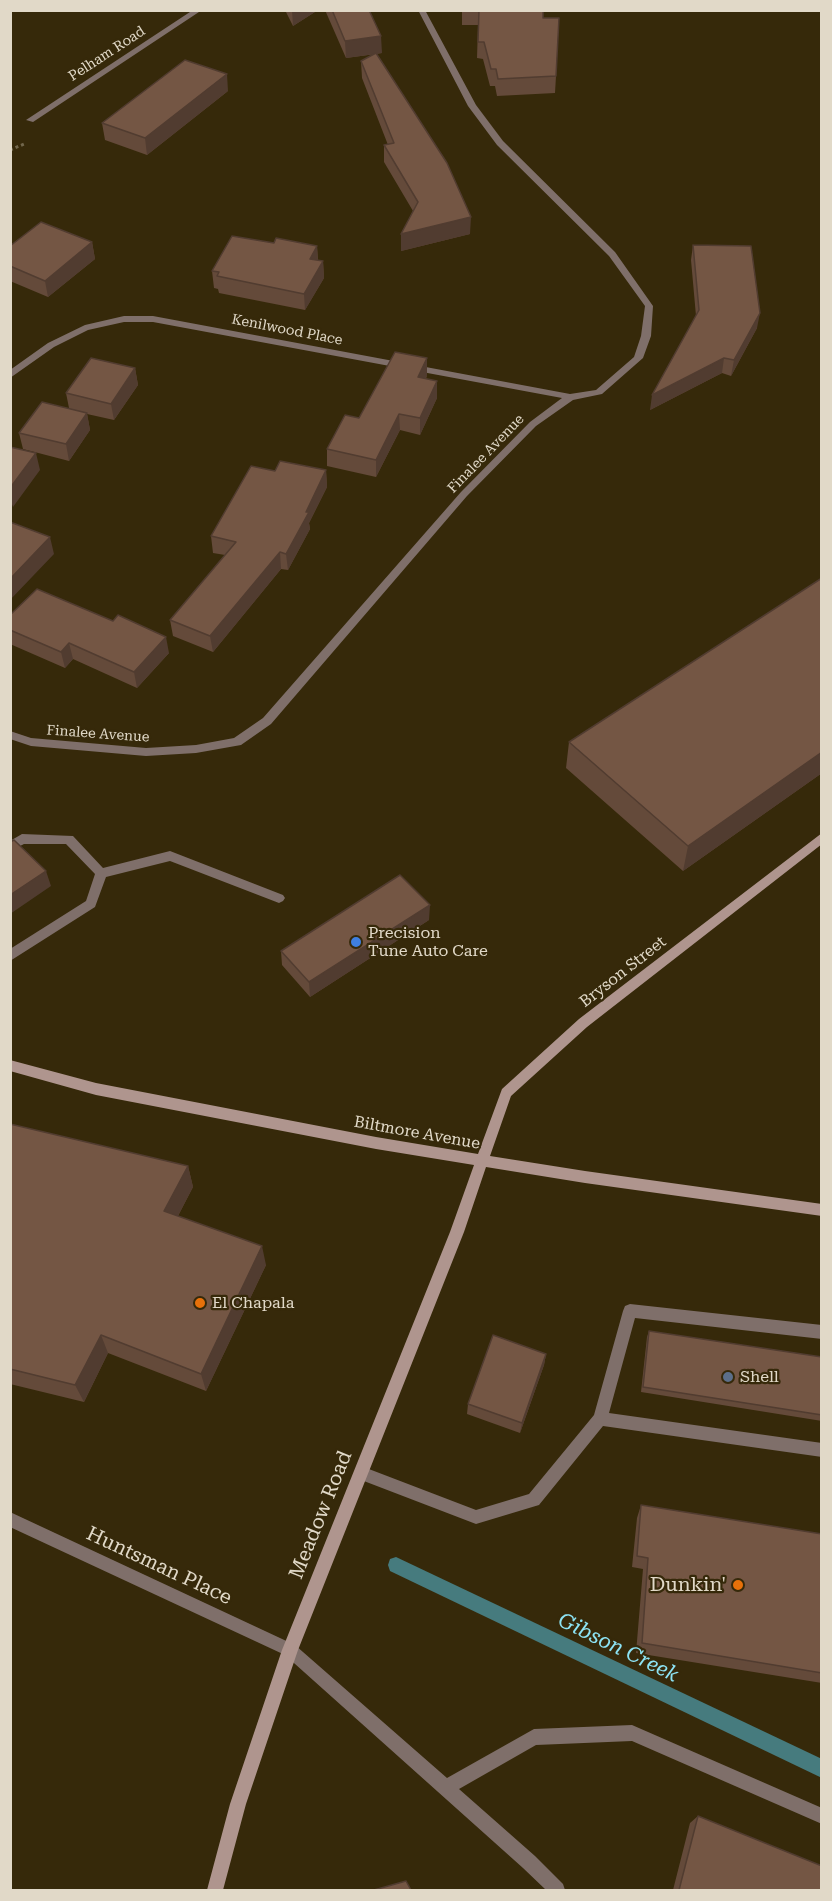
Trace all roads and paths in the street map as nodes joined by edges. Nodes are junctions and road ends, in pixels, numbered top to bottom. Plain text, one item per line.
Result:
1 (199, 10) edge
2 (421, 10) edge
3 (30, 120) dead end
4 (10, 375) edge
5 (570, 398) junction
6 (10, 735) edge
7 (822, 837) edge
8 (10, 847) edge
9 (101, 873) junction
10 (279, 898) dead end
11 (10, 956) edge
12 (10, 1065) edge
13 (482, 1161) junction
14 (822, 1210) edge
15 (822, 1332) edge
16 (600, 1419) junction
17 (822, 1450) edge
18 (361, 1473) junction
19 (10, 1519) edge
20 (290, 1650) junction
21 (445, 1788) junction
22 (822, 1815) edge
23 (215, 1890) edge
24 (557, 1890) edge

1 - 3 street, Pelham Road
2 - 5 street, Finalee Avenue
4 - 5 street, Kenilwood Place
5 - 6 street, Finalee Avenue
7 - 13 main road, Bryson Street
8 - 9 street
9 - 10 street
9 - 11 street
12 - 13 main road, Biltmore Avenue
13 - 14 main road, Biltmore Avenue
13 - 18 main road, Meadow Road
15 - 16 street
16 - 17 street
16 - 18 street
18 - 20 main road, Meadow Road
19 - 20 street, Huntsman Place
20 - 21 street, Huntsman Place
20 - 23 main road, Meadow Road
21 - 22 street
21 - 24 street, Huntsman Place

